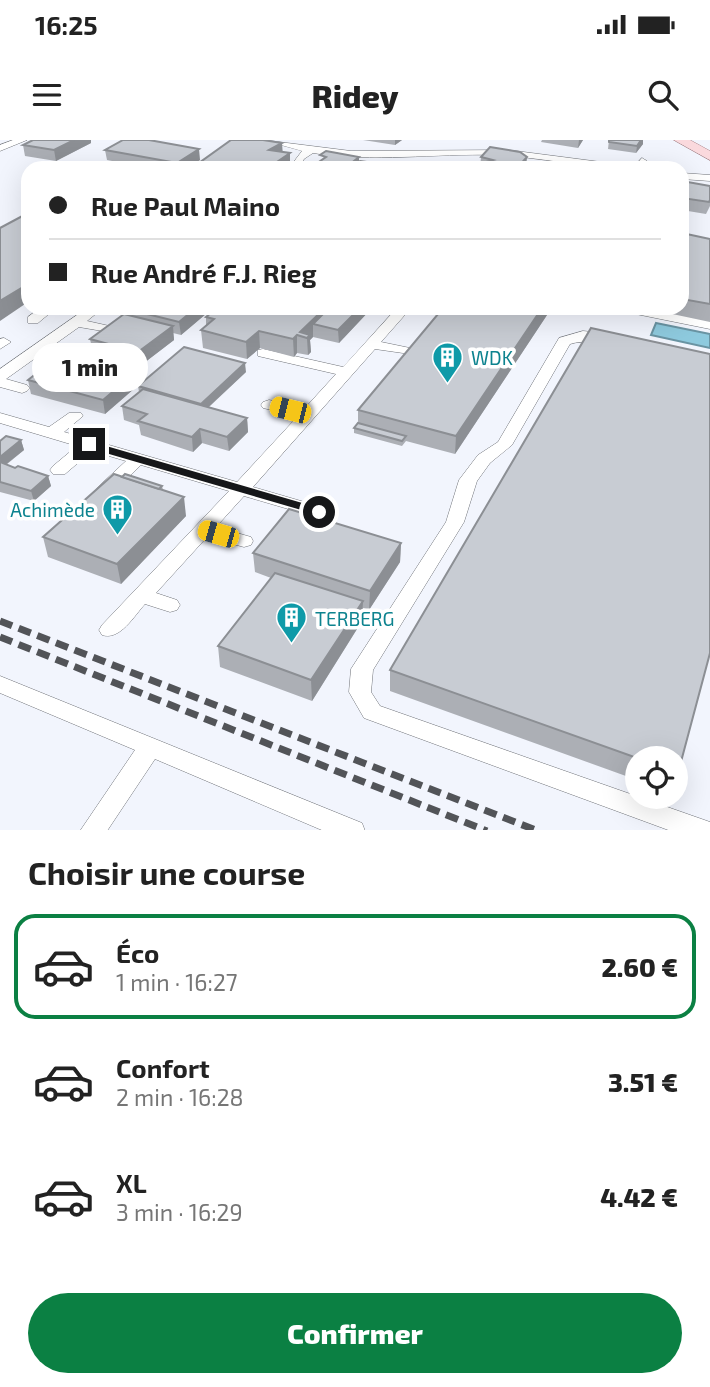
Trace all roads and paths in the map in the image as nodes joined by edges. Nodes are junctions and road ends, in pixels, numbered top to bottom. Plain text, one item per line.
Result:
1 (22, 140) edge
2 (268, 140) edge
3 (430, 140) edge
4 (680, 140) edge
5 (0, 148) edge
6 (312, 149) junction
7 (261, 151) edge
8 (430, 152) junction
9 (710, 156) edge
10 (300, 157) junction
11 (298, 161) edge
12 (561, 161) edge
13 (689, 177) edge
14 (709, 178) edge
15 (40, 315) edge
16 (86, 315) edge
17 (398, 315) edge
18 (661, 315) edge
19 (33, 320) dead end
20 (76, 322) junction
21 (710, 325) edge
22 (109, 330) edge
23 (632, 342) edge
24 (371, 344) junction
25 (405, 351) edge
26 (263, 353) dead end
27 (346, 372) junction
28 (0, 376) edge
29 (0, 382) edge
30 (22, 388) dead end
31 (269, 405) dead end
32 (308, 414) junction
33 (75, 416) dead end
34 (0, 418) edge
35 (52, 433) junction
36 (89, 444) junction
37 (198, 458) dead end
38 (138, 459) junction
39 (59, 470) dead end
40 (183, 472) junction
41 (241, 489) junction
42 (105, 490) edge
43 (319, 512) dead end
44 (203, 530) junction
45 (244, 541) dead end
46 (142, 595) junction
47 (170, 605) dead end
48 (108, 630) dead end
49 (0, 684) edge
50 (150, 747) junction
51 (93, 830) edge
52 (351, 830) edge
53 (700, 830) edge

1 - 5 street
2 - 6 street
3 - 8 street
4 - 9 main road
6 - 8 street
6 - 10 street
7 - 10 street
8 - 12 street
10 - 11 street
13 - 14 street
15 - 19 street
16 - 20 street
17 - 24 street
18 - 21 street
20 - 22 street
20 - 28 street
23 - 53 street
24 - 25 street
24 - 27 street
26 - 27 street
27 - 32 street
29 - 30 street
31 - 32 street
32 - 41 street
33 - 35 street
34 - 35 street
35 - 36 street
36 - 38 street
36 - 39 street
37 - 40 street
38 - 40 street
38 - 42 street
40 - 41 street
41 - 43 street
41 - 44 street
44 - 45 street
44 - 46 street
46 - 47 street
46 - 48 street
49 - 50 street
50 - 51 street
50 - 52 street

